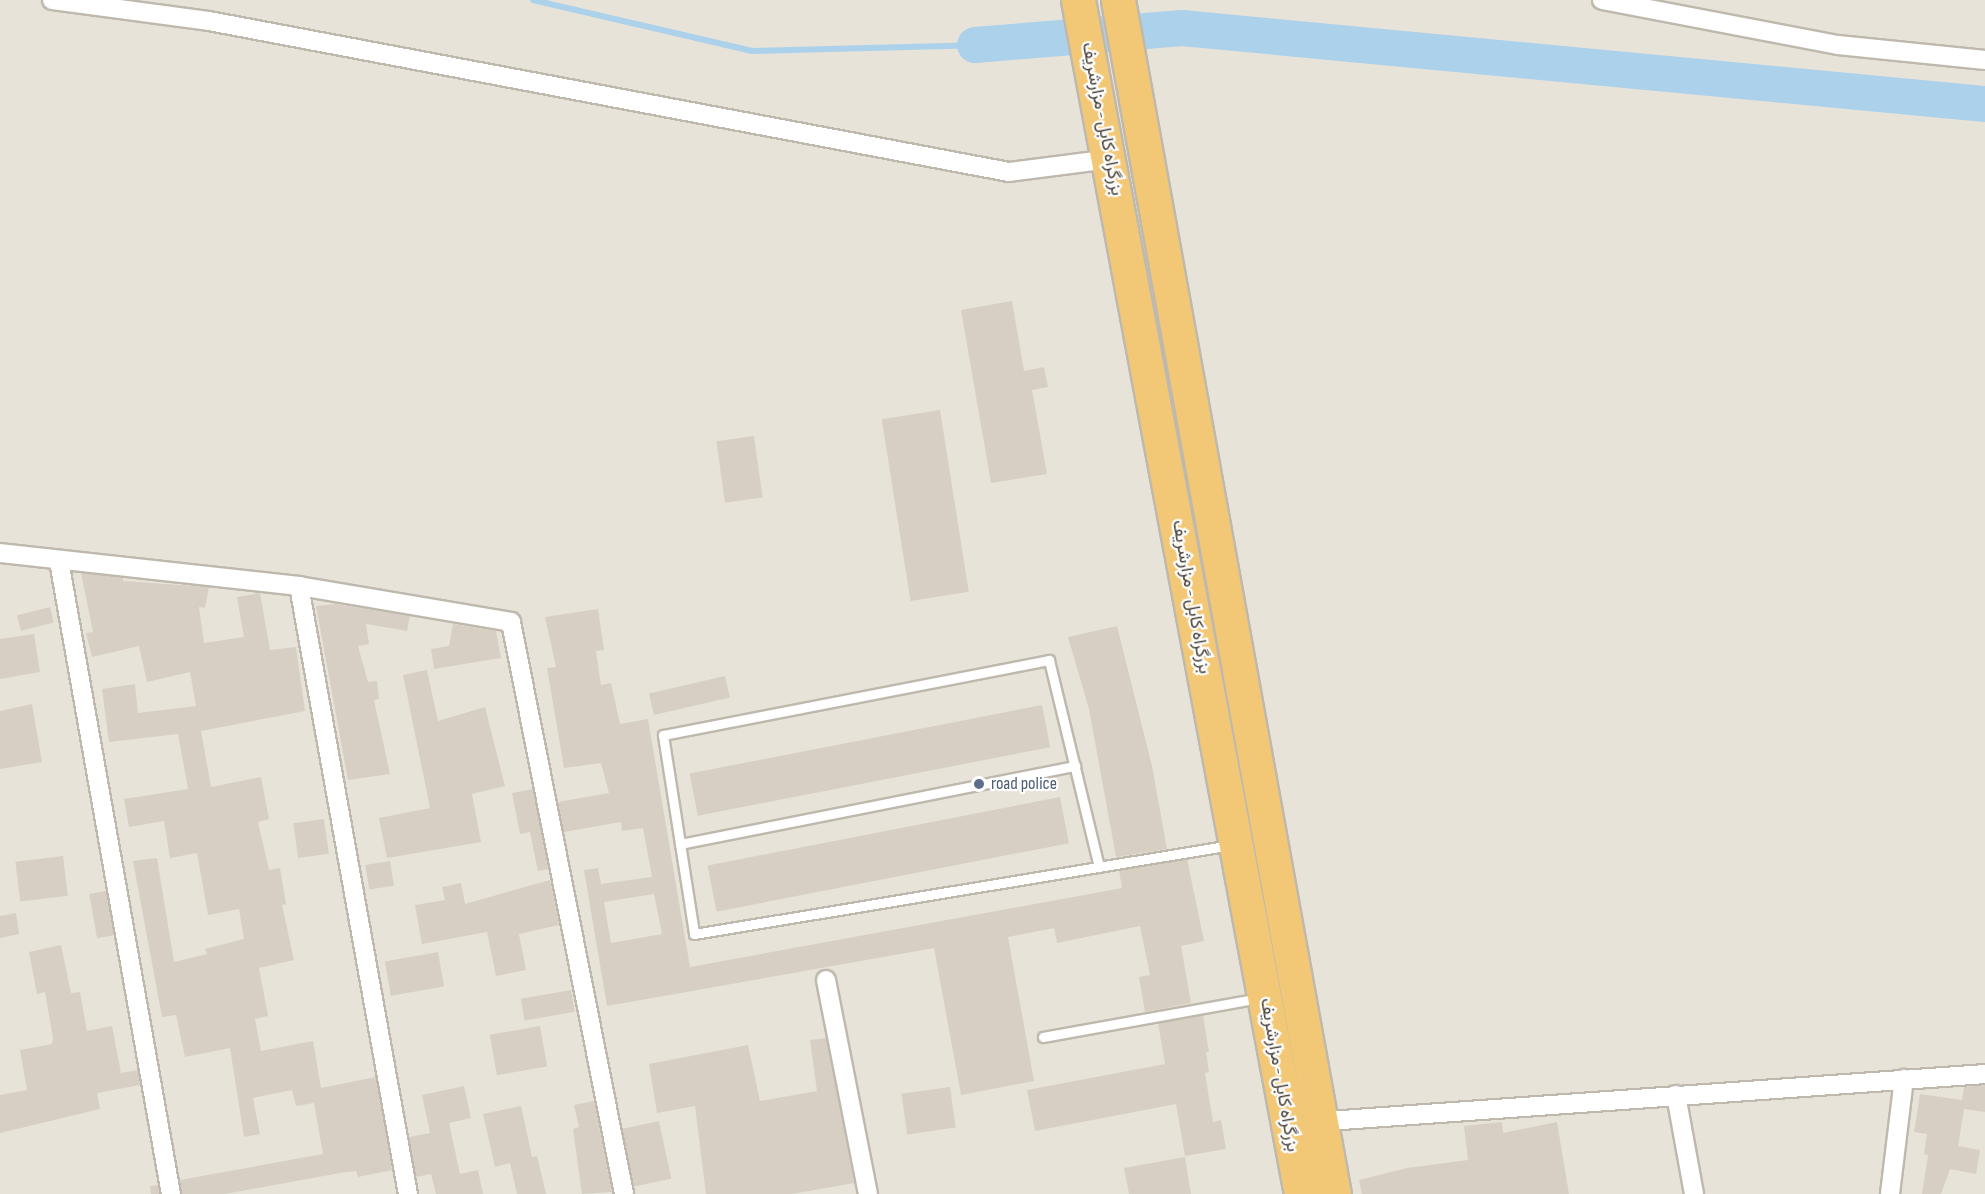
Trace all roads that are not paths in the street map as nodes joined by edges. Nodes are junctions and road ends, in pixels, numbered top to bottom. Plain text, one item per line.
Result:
1 (52, 0) edge
2 (1078, 0) edge
3 (1118, 0) edge
4 (1602, 0) edge
5 (1985, 60) edge
6 (1110, 159) junction
7 (0, 553) edge
8 (59, 561) junction
9 (299, 586) junction
10 (1075, 766) junction
11 (680, 844) junction
12 (1237, 844) junction
13 (1099, 867) junction
14 (826, 980) dead end
15 (1265, 996) junction
16 (1043, 1037) dead end
17 (1985, 1074) edge
18 (1904, 1079) junction
19 (1676, 1095) junction
20 (1321, 1121) junction
21 (1288, 1124) junction
22 (171, 1194) edge
23 (408, 1194) edge
24 (624, 1194) edge
25 (868, 1194) edge
26 (1301, 1194) edge
27 (1335, 1194) edge
28 (1694, 1194) edge
29 (1890, 1194) edge

1 - 6 street
2 - 6 highway, بزرگراه کابل - مزارشریف
3 - 20 highway, بزرگراه کابل - مزارشریف
4 - 5 street
6 - 12 highway, بزرگراه کابل - مزارشریف
7 - 8 street
8 - 9 street
8 - 22 street
9 - 23 street
9 - 24 street
10 - 11 lane
10 - 11 lane
10 - 13 lane
11 - 13 lane
12 - 13 lane
12 - 15 highway, بزرگراه کابل - مزارشریف
14 - 25 street
15 - 16 lane
15 - 21 highway, بزرگراه کابل - مزارشریف
17 - 18 street
18 - 19 street
18 - 29 street
19 - 20 street
19 - 28 street
20 - 21 street
20 - 27 highway, بزرگراه کابل - مزارشریف
21 - 26 highway, بزرگراه کابل - مزارشریف

